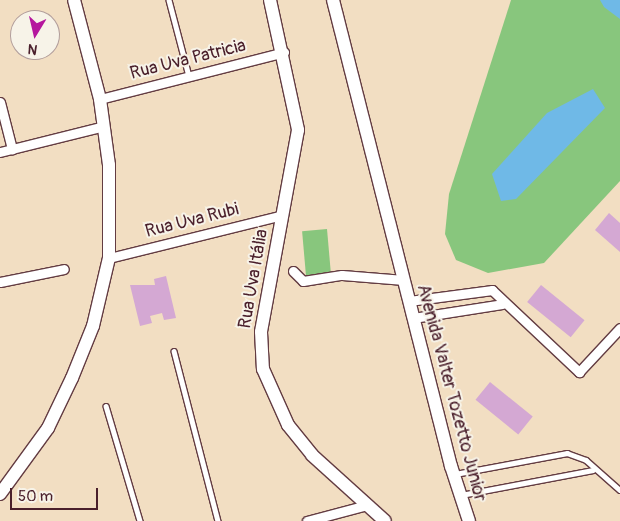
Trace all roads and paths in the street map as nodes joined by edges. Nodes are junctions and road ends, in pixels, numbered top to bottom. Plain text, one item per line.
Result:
1 (74, 0) edge
2 (169, 0) edge
3 (270, 0) edge
4 (333, 0) edge
5 (284, 52) junction
6 (189, 76) junction
7 (100, 99) junction
8 (0, 102) edge
9 (100, 127) junction
10 (12, 149) junction
11 (0, 152) edge
12 (283, 215) junction
13 (109, 258) junction
14 (64, 269) dead end
15 (293, 271) dead end
16 (404, 280) junction
17 (0, 282) edge
18 (409, 301) junction
19 (502, 304) junction
20 (413, 318) junction
21 (620, 328) edge
22 (174, 351) dead end
23 (106, 406) dead end
24 (592, 470) junction
25 (453, 475) junction
26 (620, 490) edge
27 (0, 494) edge
28 (459, 496) junction
29 (367, 505) junction
30 (466, 519) edge
31 (311, 520) edge
32 (140, 521) edge
33 (218, 521) edge
34 (385, 521) edge

1 - 7 street
2 - 6 lane
3 - 5 street, Rua Uva Itália
4 - 16 street, Avenida Valter Tozetto Junior
5 - 6 street, Rua Uva Patricia
5 - 12 street, Rua Uva Itália
6 - 7 street, Rua Uva Patricia
7 - 9 street
8 - 10 street
9 - 10 street
9 - 13 street
10 - 11 street
12 - 13 street, Rua Uva Rubi
12 - 29 street, Rua Uva Itália
13 - 27 street
14 - 17 street
15 - 16 street
16 - 18 street, Avenida Valter Tozetto Junior
18 - 19 street
18 - 20 street, Avenida Valter Tozetto Junior
19 - 20 street
19 - 21 street
20 - 25 street, Avenida Valter Tozetto Junior
22 - 33 lane
23 - 32 lane
24 - 25 lane
24 - 26 lane
24 - 28 lane
25 - 28 street, Avenida Valter Tozetto Junior
28 - 30 street, Avenida Valter Tozetto Junior
29 - 31 street
29 - 34 street, Rua Uva Itália

